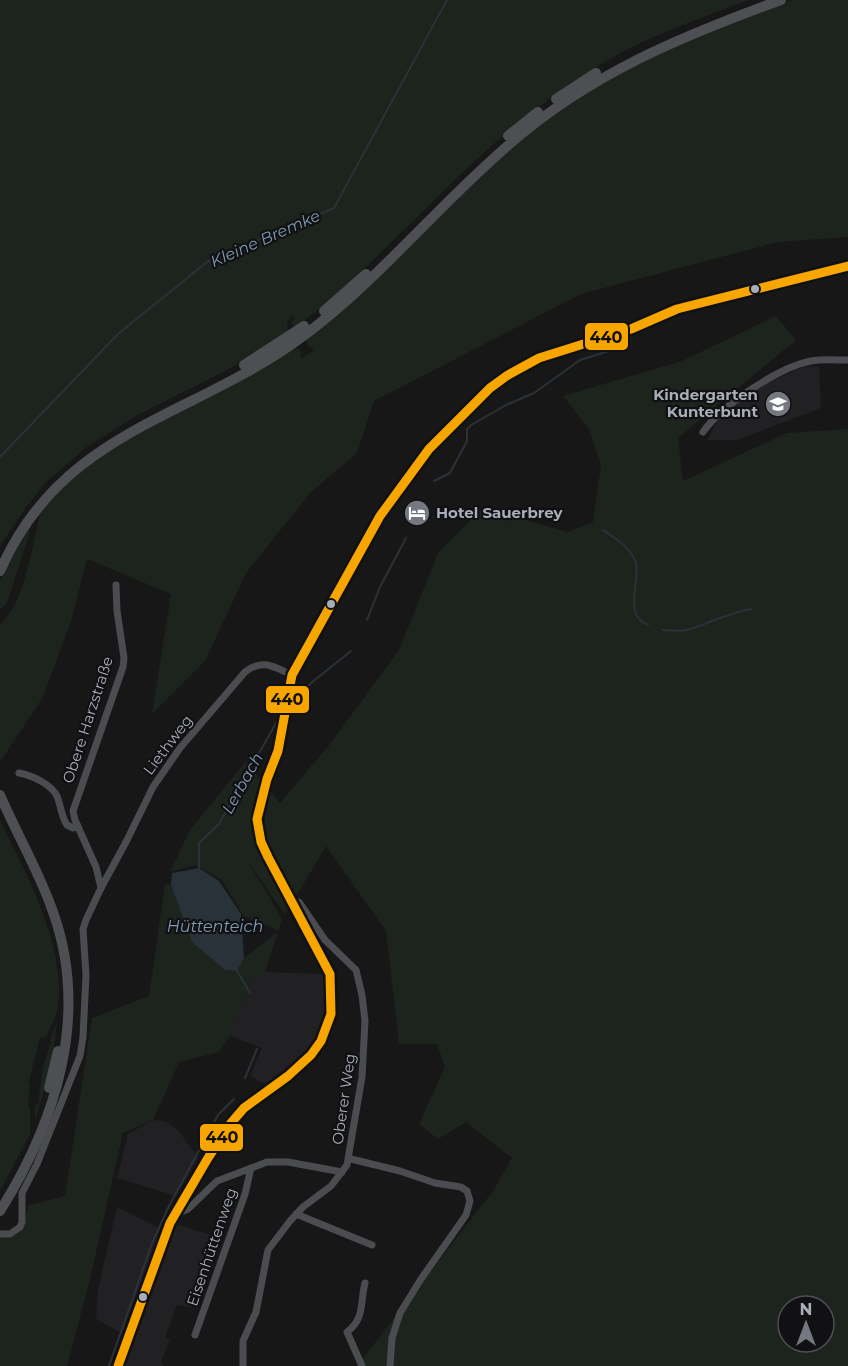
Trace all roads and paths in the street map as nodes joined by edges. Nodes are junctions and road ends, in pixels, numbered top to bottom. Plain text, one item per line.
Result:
1 (760, 0) edge
2 (781, 0) edge
3 (848, 266) edge
4 (848, 360) edge
5 (703, 432) dead end
6 (0, 554) edge
7 (0, 571) edge
8 (116, 585) dead end
9 (292, 675) junction
10 (19, 773) dead end
11 (0, 795) edge
12 (0, 813) edge
13 (78, 826) junction
14 (101, 888) junction
15 (291, 902) junction
16 (351, 1160) dead end
17 (250, 1168) junction
18 (342, 1172) junction
19 (0, 1198) edge
20 (0, 1211) edge
21 (296, 1214) junction
22 (174, 1215) junction
23 (0, 1234) edge
24 (372, 1245) dead end
25 (365, 1283) dead end
26 (195, 1335) dead end
27 (118, 1366) edge
28 (243, 1366) edge
29 (362, 1366) edge
30 (390, 1366) edge

1 - 6 main road
2 - 7 main road
3 - 9 street
4 - 5 street
8 - 13 street, Obere Harzstraße
9 - 14 street, Liethweg
9 - 15 street
10 - 13 street, Obere Harzstraße
11 - 20 main road
12 - 19 main road
13 - 14 street, Obere Harzstraße
14 - 23 street
15 - 18 street, Oberer Weg
15 - 22 street
16 - 30 street
17 - 18 street
17 - 22 street
17 - 26 street, Eisenhüttenweg
18 - 21 street, Oberer Weg
21 - 24 street
21 - 28 street, Oberer Weg
22 - 27 street
25 - 29 street

